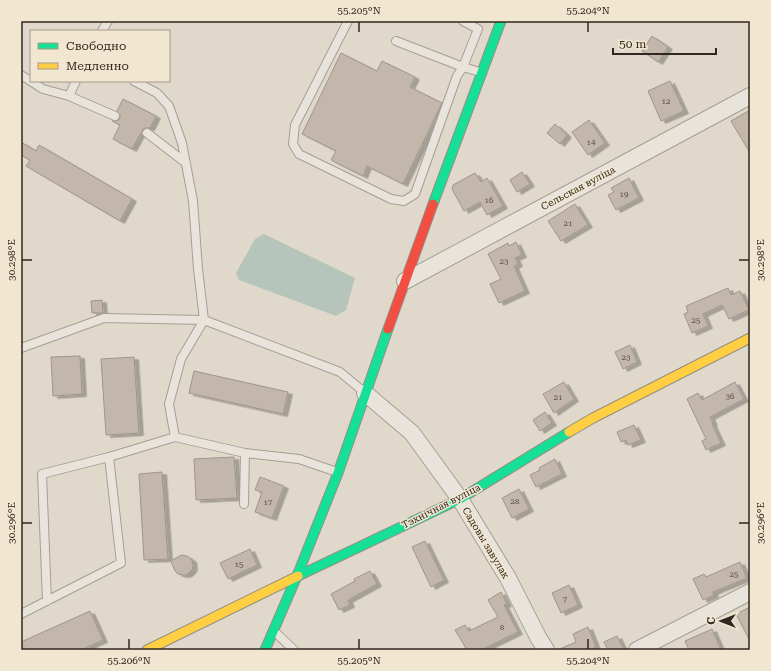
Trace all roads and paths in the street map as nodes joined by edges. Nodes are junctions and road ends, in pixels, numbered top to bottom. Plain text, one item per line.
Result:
1 (108, 21) edge
2 (348, 21) edge
3 (463, 21) edge
4 (502, 21) edge
5 (103, 30) edge
6 (396, 41) dead end
7 (463, 67) junction
8 (481, 72) junction
9 (30, 82) edge
10 (76, 82) edge
11 (136, 82) edge
12 (69, 96) junction
13 (750, 96) edge
14 (115, 116) dead end
15 (147, 133) dead end
16 (186, 163) junction
17 (405, 281) junction
18 (204, 320) junction
19 (750, 338) edge
20 (21, 348) edge
21 (365, 393) junction
22 (175, 437) junction
23 (245, 452) junction
24 (109, 457) junction
25 (338, 473) junction
26 (460, 499) junction
27 (244, 504) dead end
28 (297, 576) junction
29 (750, 592) edge
30 (47, 601) junction
31 (21, 614) edge
32 (273, 630) junction
33 (147, 650) edge
34 (265, 650) edge
35 (294, 650) edge
36 (546, 650) edge
37 (637, 650) edge

1 - 5 lane
2 - 7 lane
3 - 7 lane
4 - 8 street
6 - 7 lane
7 - 8 lane
8 - 17 street
9 - 12 lane
10 - 12 lane
11 - 16 lane
12 - 14 lane
13 - 17 street, Сельская вуліца
15 - 16 lane
16 - 18 lane
17 - 21 street
18 - 20 lane
18 - 21 lane
18 - 22 lane
19 - 26 street, Тэхнічная вуліца
21 - 25 street
21 - 26 street, Садовы завулак
22 - 23 lane
22 - 24 lane
23 - 25 lane
23 - 27 lane
24 - 30 lane
24 - 30 lane
25 - 28 street
26 - 28 street, Тэхнічная вуліца
26 - 36 street, Садовы завулак
28 - 32 street
28 - 33 street, Тэхнічная вуліца
29 - 37 street
30 - 31 lane
32 - 34 street
32 - 35 lane

